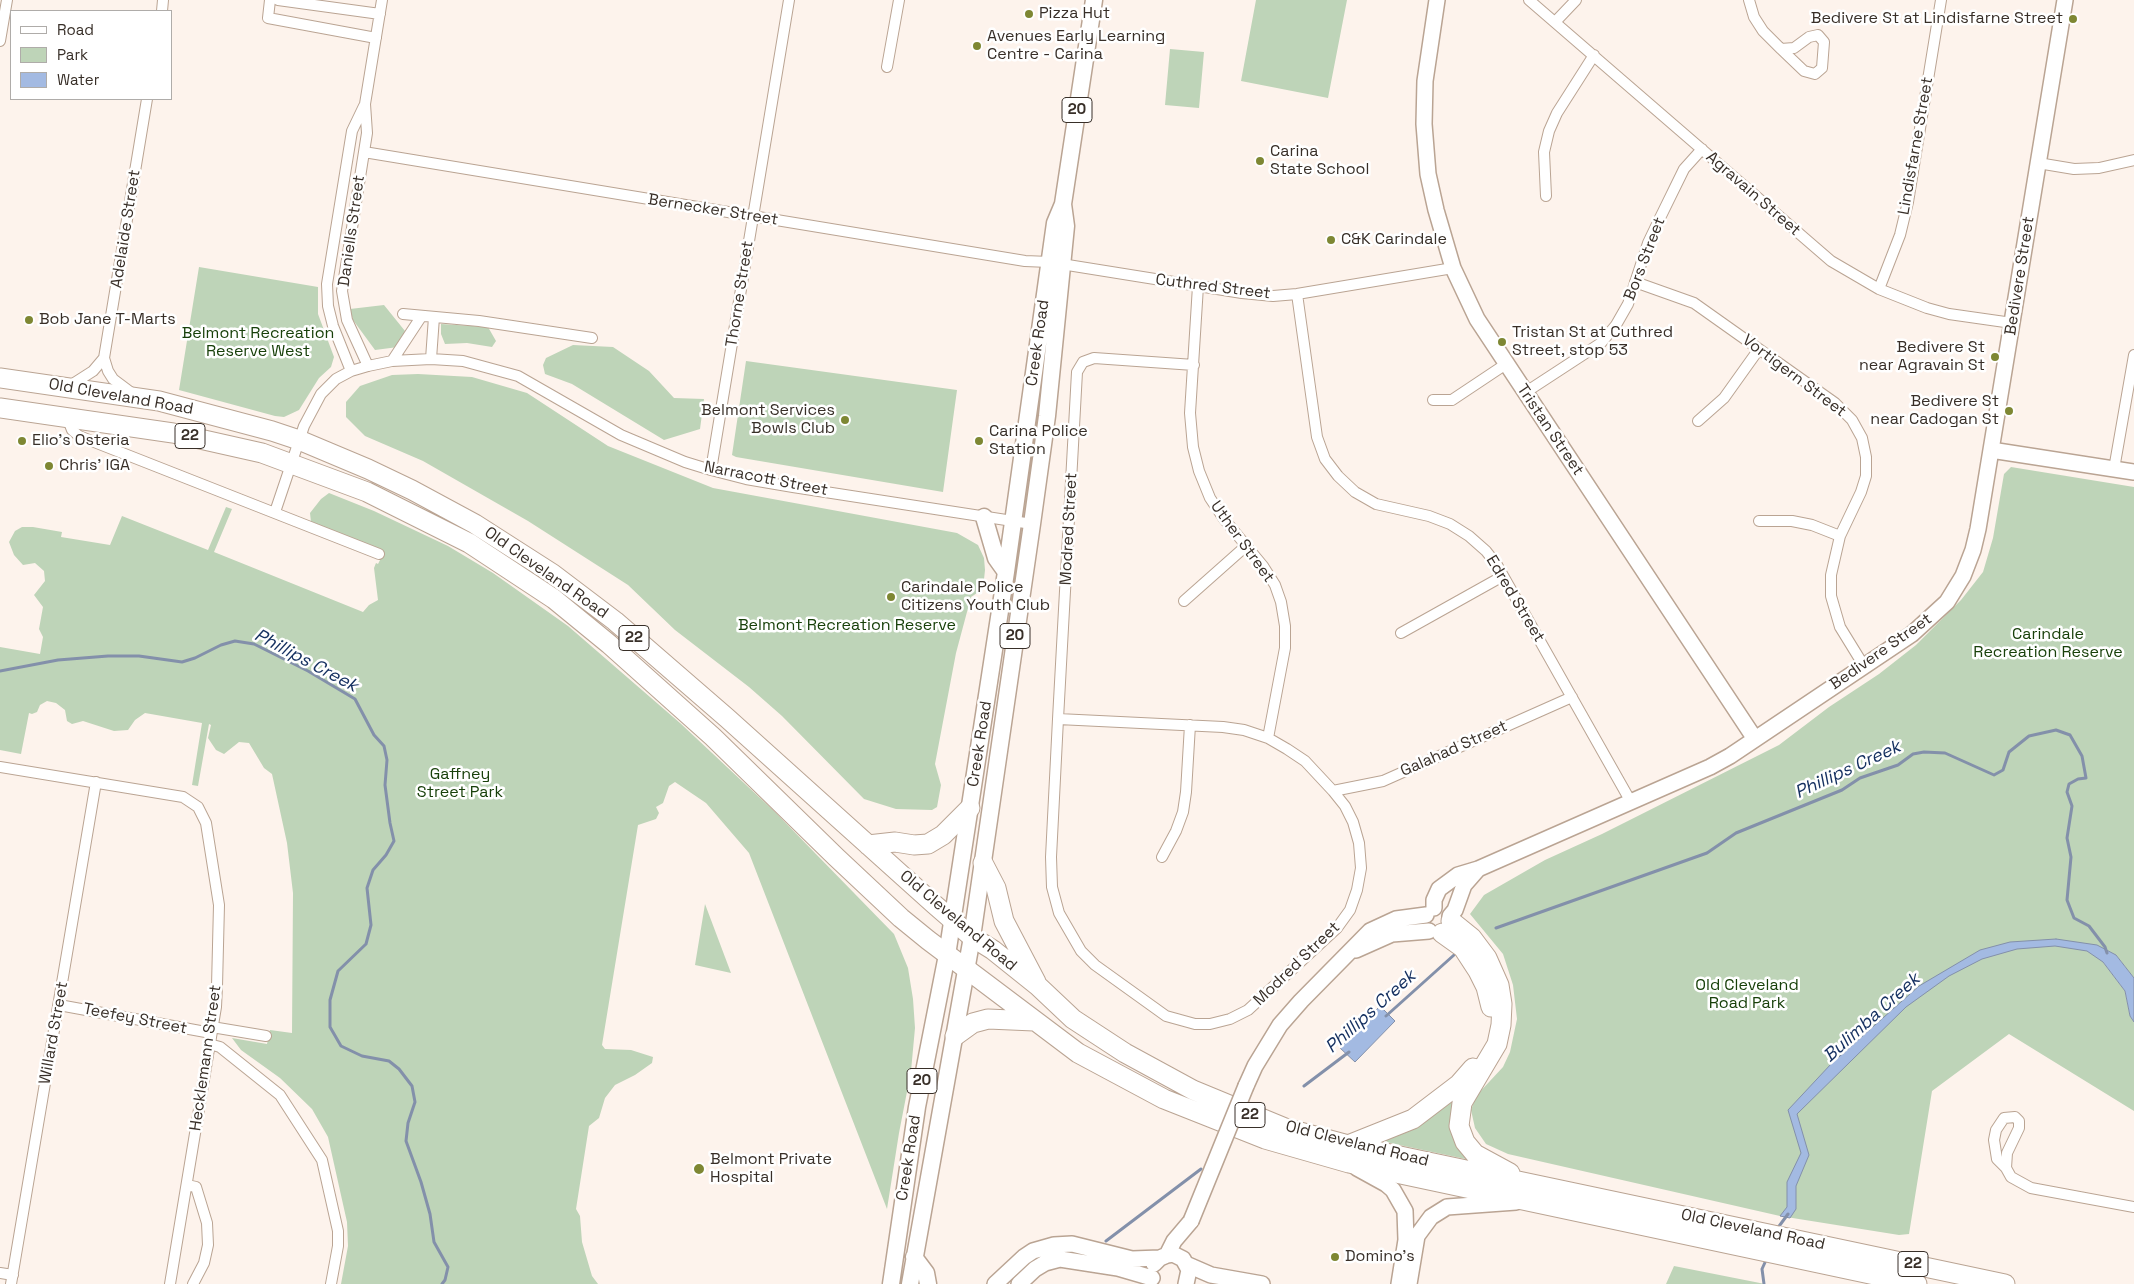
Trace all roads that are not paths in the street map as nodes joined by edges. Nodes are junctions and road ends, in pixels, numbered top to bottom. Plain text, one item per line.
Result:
1 (270, 0) edge
2 (278, 0) edge
3 (382, 0) edge
4 (788, 0) edge
5 (899, 0) edge
6 (1094, 0) edge
7 (1437, 0) edge
8 (1529, 0) edge
9 (1576, 0) edge
10 (1749, 0) edge
11 (1941, 0) edge
12 (2065, 0) edge
13 (4, 5) edge
14 (380, 14) junction
15 (1556, 21) junction
16 (376, 38) junction
17 (0, 41) edge
18 (1781, 49) junction
19 (1594, 55) junction
20 (888, 67) dead end
21 (147, 100) edge
22 (365, 104) junction
23 (1702, 149) junction
24 (364, 152) junction
25 (2134, 160) edge
26 (2038, 163) junction
27 (1546, 196) dead end
28 (752, 216) junction
29 (1055, 264) junction
30 (1453, 268) junction
31 (1635, 282) junction
32 (1198, 286) junction
33 (1879, 289) junction
34 (1297, 294) junction
35 (403, 314) dead end
36 (421, 317) junction
37 (434, 317) junction
38 (2012, 323) junction
39 (592, 338) dead end
40 (1759, 349) junction
41 (2134, 355) edge
42 (104, 358) junction
43 (431, 359) junction
44 (392, 362) junction
45 (1506, 364) junction
46 (1194, 365) junction
47 (368, 366) junction
48 (351, 371) junction
49 (2, 380) edge
50 (67, 388) junction
51 (1526, 392) junction
52 (137, 397) junction
53 (1433, 400) dead end
54 (0, 408) edge
55 (67, 418) junction
56 (1698, 421) dead end
57 (299, 440) junction
58 (1991, 450) junction
59 (290, 464) junction
60 (2114, 469) junction
61 (711, 470) junction
62 (2134, 472) edge
63 (275, 512) junction
64 (984, 517) junction
65 (1013, 521) junction
66 (1759, 521) dead end
67 (1032, 524) junction
68 (1840, 536) junction
69 (1246, 546) junction
70 (379, 554) dead end
71 (1006, 572) junction
72 (1503, 576) junction
73 (1184, 601) dead end
74 (1401, 633) dead end
75 (1864, 666) junction
76 (1572, 697) junction
77 (1058, 719) junction
78 (1190, 725) junction
79 (1268, 738) junction
80 (1755, 739) junction
81 (0, 767) edge
82 (96, 782) junction
83 (1333, 791) junction
84 (1631, 802) junction
85 (970, 808) junction
86 (868, 845) junction
87 (1162, 857) dead end
88 (983, 863) junction
89 (1478, 869) junction
90 (1430, 911) junction
91 (952, 920) junction
92 (1443, 925) junction
93 (972, 937) junction
94 (1348, 954) junction
95 (947, 955) junction
96 (967, 970) junction
97 (1038, 986) junction
98 (59, 1005) junction
99 (1034, 1021) junction
100 (211, 1035) junction
101 (266, 1036) dead end
102 (955, 1036) junction
103 (1349, 1154) junction
104 (2006, 1168) dead end
105 (186, 1185) junction
106 (1537, 1186) junction
107 (1522, 1201) junction
108 (2134, 1207) edge
109 (1191, 1221) junction
110 (1709, 1231) junction
111 (1163, 1256) junction
112 (914, 1257) junction
113 (1185, 1262) junction
114 (1131, 1264) junction
115 (0, 1272) edge
116 (12, 1279) edge
117 (999, 1279) edge
118 (1154, 1281) edge
119 (170, 1284) edge
120 (193, 1284) edge
121 (331, 1284) edge
122 (891, 1284) edge
123 (910, 1284) edge
124 (928, 1284) edge
125 (1019, 1284) edge
126 (1186, 1284) edge
127 (1262, 1284) edge
128 (1398, 1284) edge
129 (1409, 1284) edge
130 (1917, 1284) edge
131 (2005, 1284) edge

1 - 16 street
2 - 14 street
3 - 14 street, Daniells Street
4 - 28 street, Thorne Street
5 - 20 street
6 - 29 main road, Creek Road / 20
7 - 30 street, Tristan Street
8 - 15 street, Agravain Street
9 - 15 street
10 - 18 street
11 - 33 street, Lindisfarne Street
12 - 26 street, Bedivere Street
13 - 17 street
14 - 16 street, Daniells Street
15 - 19 street, Agravain Street
16 - 22 street, Daniells Street
18 - 18 street
19 - 23 street, Agravain Street
19 - 27 street
21 - 42 street, Adelaide Street
22 - 24 street, Daniells Street
22 - 48 street, Daniells Street
23 - 31 street, Bors Street
23 - 33 street, Agravain Street
24 - 28 street, Bernecker Street
24 - 47 street, Daniells Street
25 - 26 street
26 - 38 street, Bedivere Street
28 - 29 street, Bernecker Street
28 - 61 street, Thorne Street
29 - 32 street, Cuthred Street
29 - 65 main road, Creek Road / 20
29 - 67 main road, Creek Road / 20
30 - 34 street, Cuthred Street
30 - 45 street, Tristan Street
31 - 40 street, Vortigern Street
31 - 51 street, Bors Street
32 - 34 street, Cuthred Street
32 - 46 street, Uther Street
33 - 38 street, Agravain Street
34 - 72 street, Edred Street
35 - 36 street
36 - 37 street
36 - 44 street
37 - 39 street
37 - 43 street
38 - 58 street, Bedivere Street
40 - 56 street
40 - 68 street, Vortigern Street
41 - 60 street
42 - 50 street
42 - 52 street
43 - 44 street, Narracott Street
43 - 61 street, Narracott Street
44 - 47 street, Narracott Street
45 - 51 street, Tristan Street
45 - 53 street
46 - 69 street, Uther Street
46 - 77 street, Modred Street
47 - 48 street
48 - 57 street
49 - 50 highway, Old Cleveland Road / 22
50 - 52 highway, Old Cleveland Road / 22
51 - 80 street, Tristan Street
52 - 57 highway, Old Cleveland Road / 22
54 - 55 highway, Old Cleveland Road / 22
55 - 59 highway, Old Cleveland Road / 22
55 - 63 street, Old Cleveland Road
57 - 59 street
57 - 86 highway, Old Cleveland Road / 22
58 - 60 street
58 - 75 street, Bedivere Street
59 - 63 street
59 - 95 highway, Old Cleveland Road / 22
60 - 62 street
61 - 64 street, Narracott Street
63 - 70 street, Old Cleveland Road
64 - 65 street, Narracott Street
64 - 71 main road
65 - 67 street, Narracott Street
65 - 71 main road, Creek Road / 20
66 - 68 street
67 - 88 main road, Creek Road / 20
68 - 75 street, Vortigern Street
69 - 73 street
69 - 79 street, Uther Street
71 - 85 main road, Creek Road / 20
72 - 74 street
72 - 76 street, Edred Street
75 - 80 street, Bedivere Street
76 - 83 street, Galahad Street
76 - 84 street, Edred Street
77 - 78 street, Modred Street
77 - 83 street, Modred Street
78 - 79 street, Modred Street
78 - 87 street
79 - 83 street, Modred Street
80 - 84 street, Bedivere Street
81 - 82 street, Hecklemann Street
82 - 98 street, Willard Street
82 - 100 street, Hecklemann Street
84 - 89 street, Bedivere Street
85 - 86 highway
85 - 91 main road, Creek Road / 20
86 - 91 highway, Old Cleveland Road / 22
88 - 93 main road, Creek Road / 20
88 - 97 highway
89 - 90 street, Bedivere Street
89 - 92 street, Bedivere Street
90 - 92 street
90 - 92 street
90 - 94 street
91 - 93 highway, Old Cleveland Road / 22
91 - 95 main road, Creek Road / 20
92 - 94 street
92 - 103 highway
92 - 106 highway
93 - 96 main road, Creek Road / 20
93 - 97 highway, Old Cleveland Road / 22
94 - 109 street, bridge
95 - 96 highway, Old Cleveland Road / 22
95 - 122 main road, Creek Road / 20
96 - 99 highway, Old Cleveland Road / 22
96 - 102 main road, Creek Road / 20
97 - 103 highway, Old Cleveland Road / 22
98 - 100 street, Teefey Street
98 - 116 street, Willard Street
99 - 102 highway
99 - 103 highway, Old Cleveland Road / 22
100 - 101 street, Teefey Street
100 - 105 street, Hecklemann Street
100 - 121 street
102 - 112 main road, Creek Road / 20
103 - 106 highway, Old Cleveland Road / 22
103 - 107 highway, Old Cleveland Road / 22
103 - 128 street
104 - 108 street
105 - 119 street, Hecklemann Street
105 - 120 street
106 - 110 highway, Old Cleveland Road / 22
107 - 110 highway, Old Cleveland Road / 22
107 - 129 street
109 - 111 street
109 - 113 street
110 - 130 highway, Old Cleveland Road / 22
110 - 131 highway, Old Cleveland Road / 22
111 - 113 street
111 - 114 street
111 - 118 street
112 - 123 main road, Creek Road / 20
112 - 124 main road
113 - 126 street
113 - 127 street
114 - 117 street
114 - 118 street
114 - 125 street
115 - 116 street

